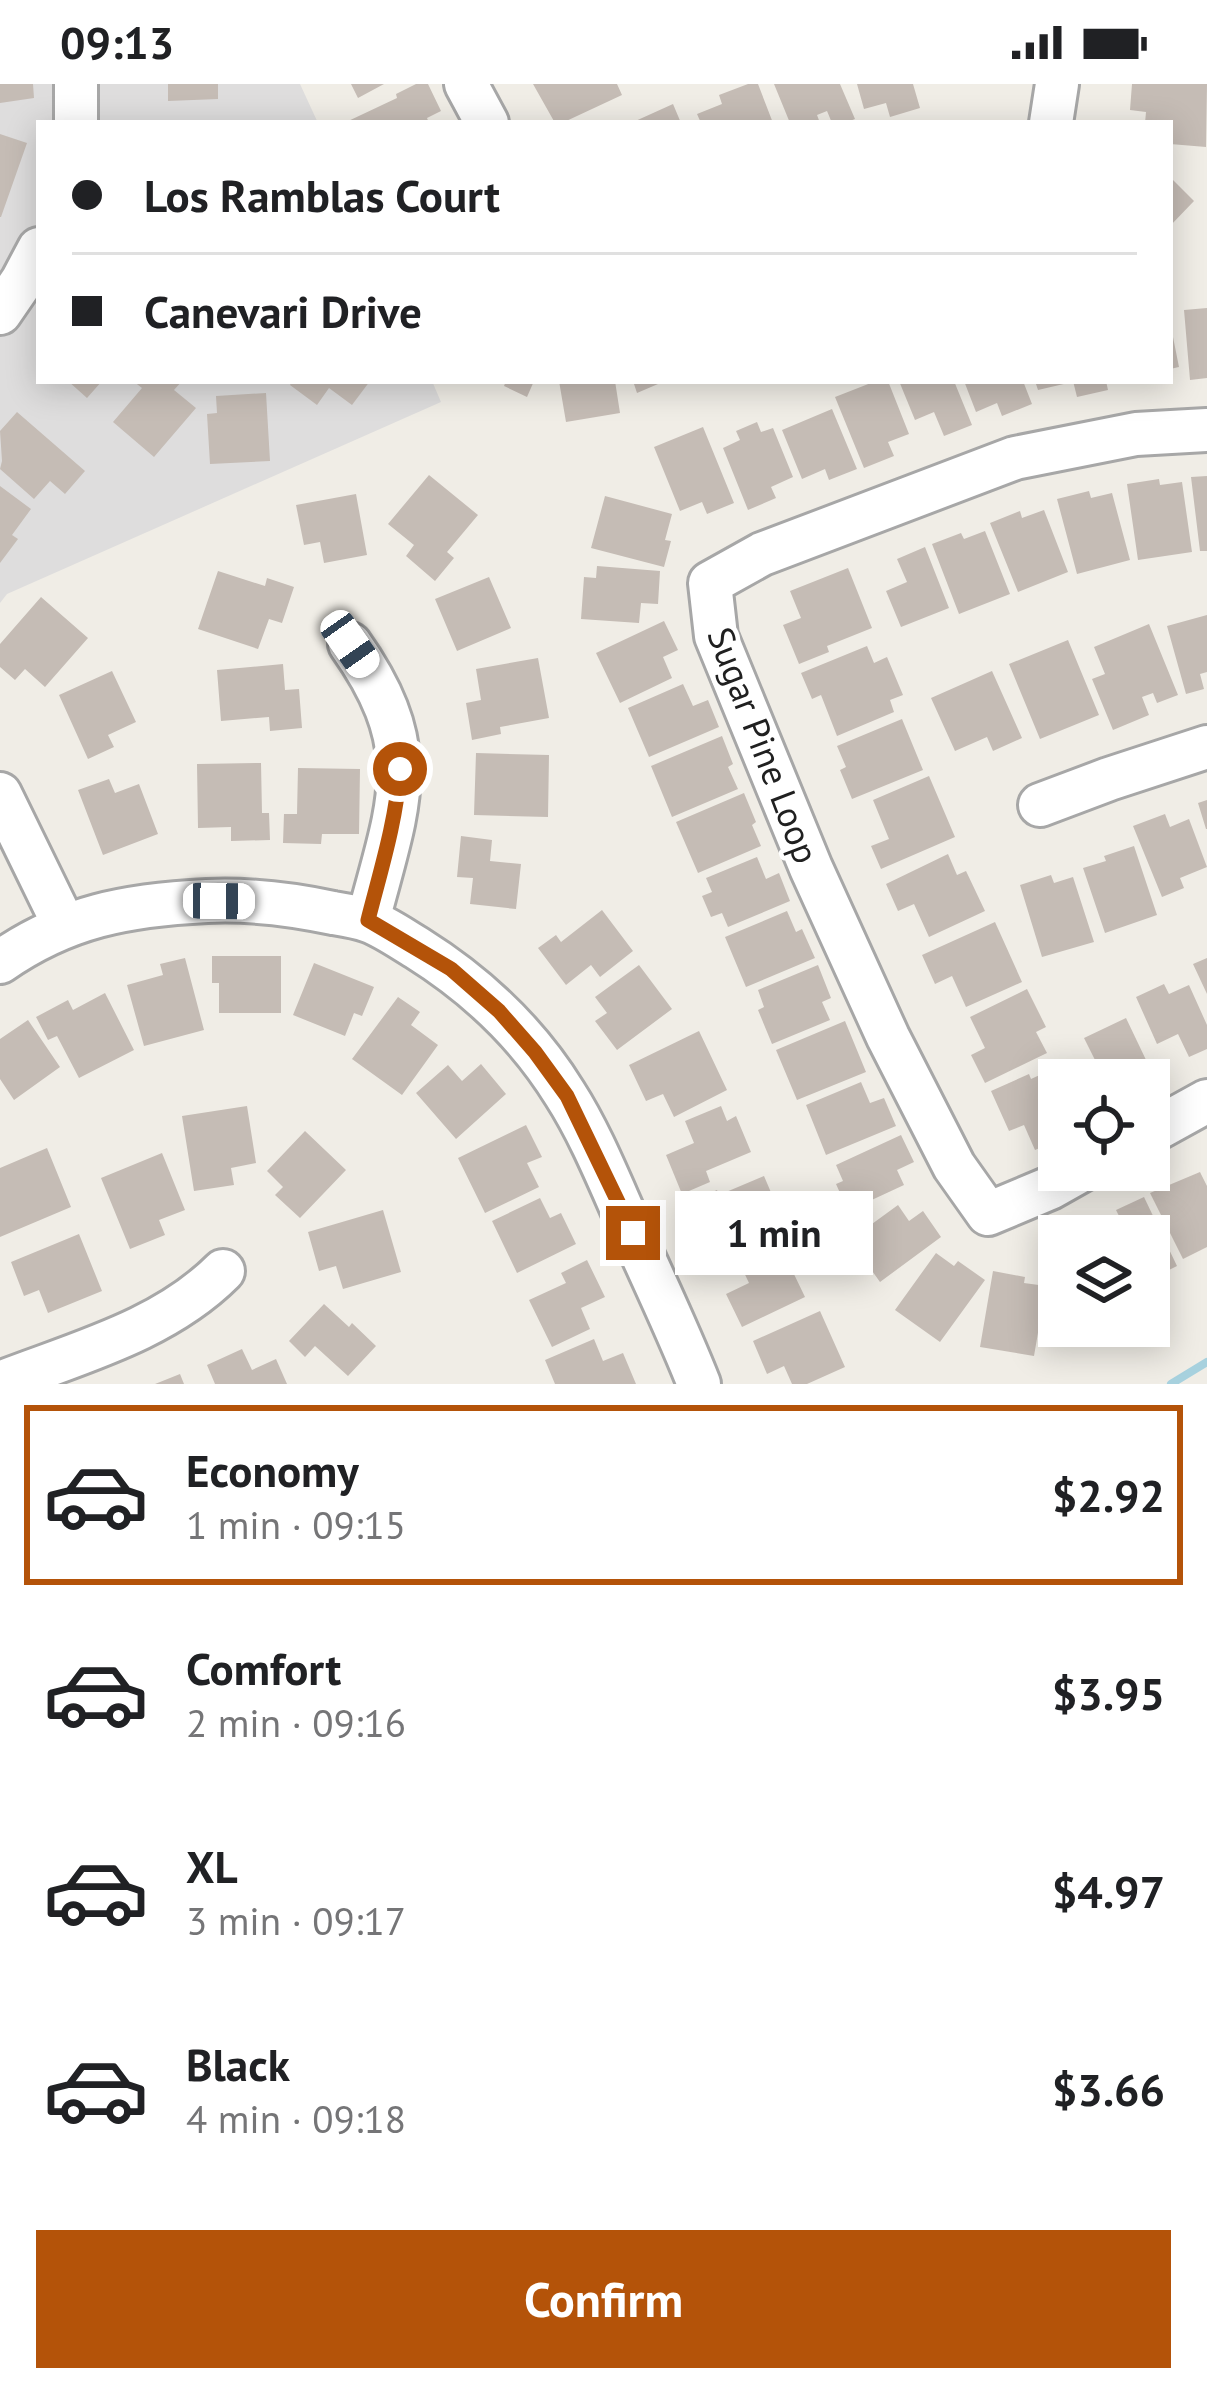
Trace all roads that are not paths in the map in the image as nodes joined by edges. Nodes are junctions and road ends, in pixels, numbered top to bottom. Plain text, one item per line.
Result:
1 (76, 84) edge
2 (466, 84) edge
3 (1057, 84) edge
4 (76, 120) edge
5 (486, 120) edge
6 (1052, 120) edge
7 (36, 255) edge
8 (0, 313) edge
9 (1207, 430) edge
10 (350, 644) dead end
11 (1207, 747) edge
12 (0, 794) edge
13 (1040, 805) dead end
14 (368, 920) junction
15 (64, 925) junction
16 (0, 962) edge
17 (1207, 1101) edge
18 (1170, 1121) edge
19 (1043, 1191) edge
20 (223, 1271) dead end
21 (0, 1383) edge
22 (699, 1384) edge

1 - 4 street
2 - 5 street
3 - 6 street
7 - 8 street
9 - 19 street, Sugar Pine Loop
10 - 14 street
11 - 13 street
12 - 15 street
14 - 15 street
14 - 22 street
15 - 16 street
17 - 18 street
20 - 21 street

